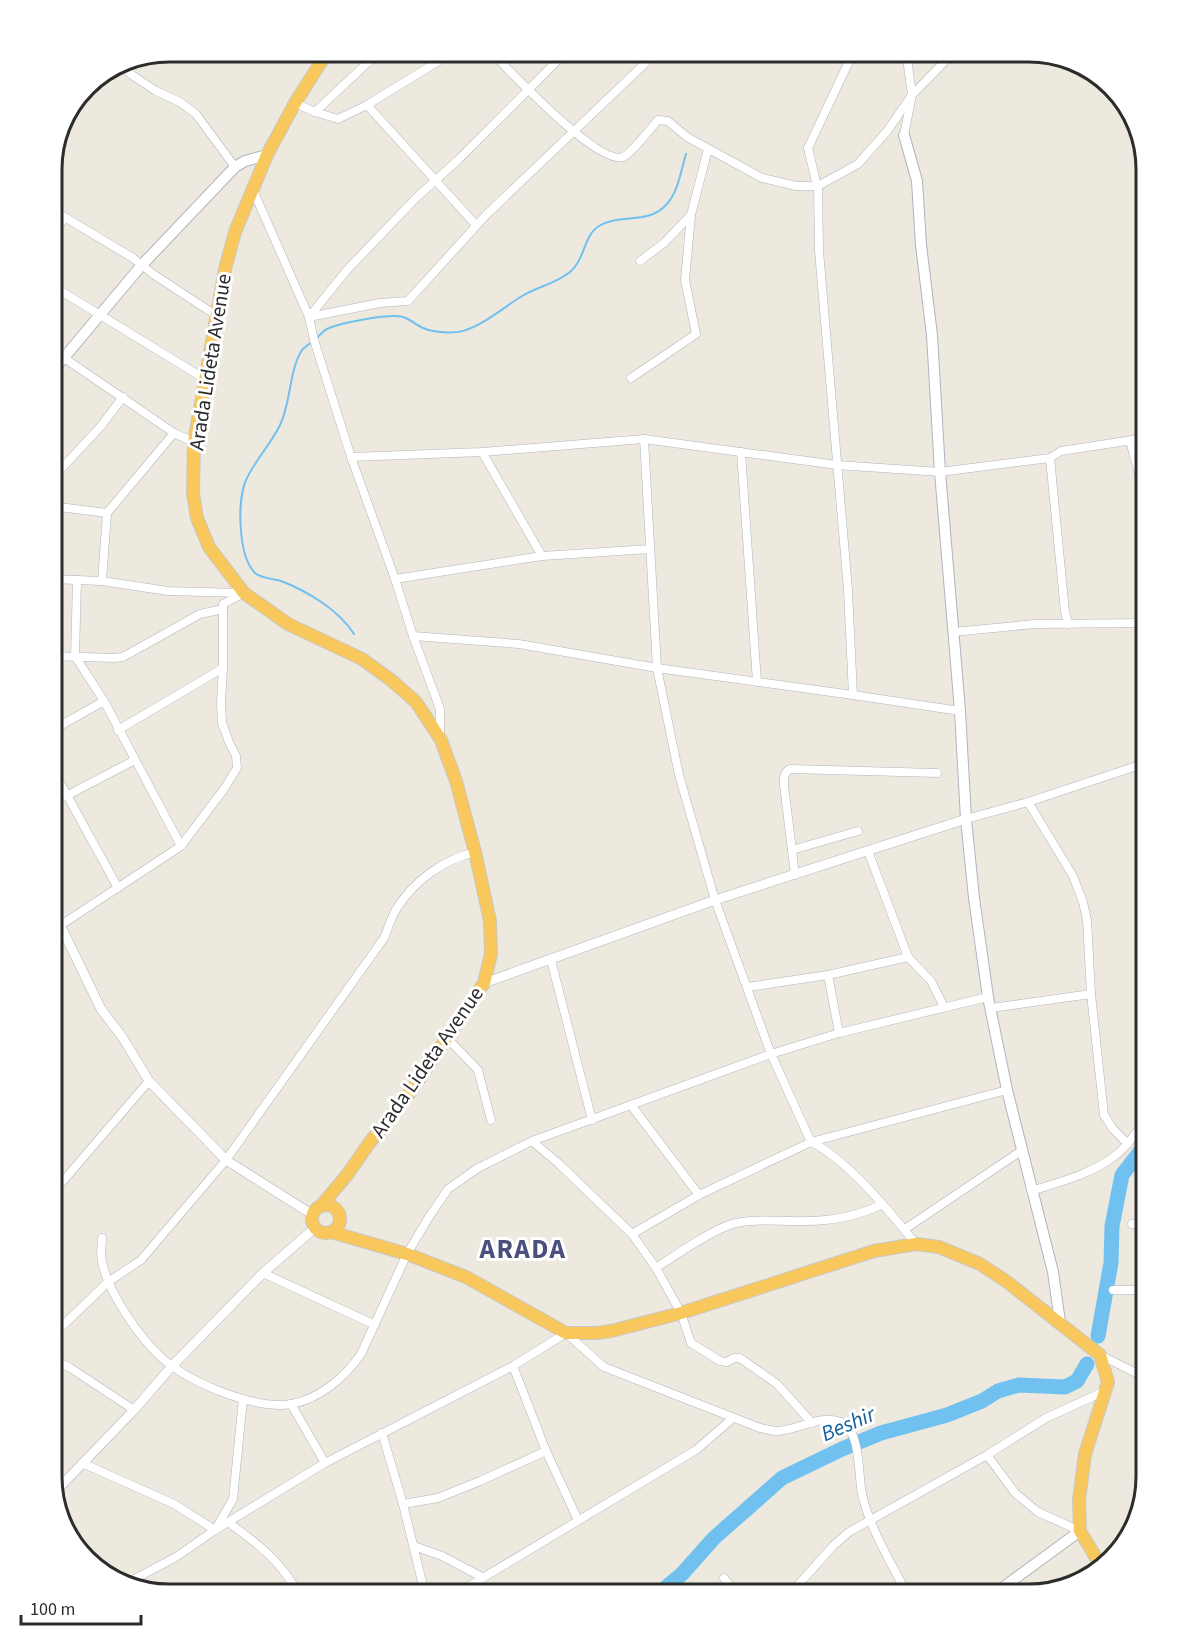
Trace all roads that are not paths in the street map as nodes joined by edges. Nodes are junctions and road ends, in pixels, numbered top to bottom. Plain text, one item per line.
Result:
1 (321, 62) edge
2 (368, 62) edge
3 (437, 62) edge
4 (501, 62) edge
5 (556, 62) edge
6 (646, 62) edge
7 (849, 62) edge
8 (908, 62) edge
9 (944, 62) edge
10 (127, 71) edge
11 (529, 90) junction
12 (912, 95) junction
13 (295, 103) junction
14 (367, 105) junction
15 (315, 112) junction
16 (573, 131) junction
17 (904, 135) joint
18 (708, 149) junction
19 (267, 155) junction
20 (235, 167) junction
21 (435, 181) junction
22 (818, 186) junction
23 (252, 188) junction
24 (691, 215) junction
25 (64, 217) joint
26 (62, 220) edge
27 (476, 225) junction
28 (640, 261) dead end
29 (141, 266) junction
30 (62, 291) edge
31 (101, 314) junction
32 (217, 316) junction
33 (309, 317) junction
34 (64, 357) junction
35 (62, 359) edge
36 (631, 378) dead end
37 (205, 379) junction
38 (123, 398) junction
39 (174, 433) junction
40 (644, 439) junction
41 (1136, 440) edge
42 (1130, 441) junction
43 (194, 442) junction
44 (482, 452) junction
45 (741, 452) junction
46 (351, 457) junction
47 (1050, 458) junction
48 (1136, 463) edge
49 (837, 465) junction
50 (62, 468) edge
51 (940, 472) junction
52 (62, 507) edge
53 (107, 513) junction
54 (650, 549) junction
55 (542, 556) junction
56 (62, 579) edge
57 (395, 579) junction
58 (76, 580) junction
59 (102, 581) junction
60 (244, 593) junction
61 (223, 609) junction
62 (1136, 623) edge
63 (1068, 624) junction
64 (953, 632) junction
65 (413, 636) junction
66 (62, 656) edge
67 (75, 656) junction
68 (223, 668) junction
69 (657, 668) junction
70 (757, 682) junction
71 (853, 695) junction
72 (104, 701) junction
73 (960, 711) junction
74 (62, 725) edge
75 (118, 730) junction
76 (441, 740) junction
77 (135, 760) junction
78 (1136, 766) edge
79 (937, 773) dead end
80 (62, 788) edge
81 (66, 796) junction
82 (1028, 802) junction
83 (966, 819) junction
84 (858, 831) dead end
85 (181, 846) junction
86 (792, 850) junction
87 (868, 851) junction
88 (475, 852) junction
89 (795, 875) junction
90 (118, 888) junction
91 (715, 900) junction
92 (62, 924) edge
93 (62, 927) edge
94 (908, 957) junction
95 (551, 960) junction
96 (828, 975) junction
97 (484, 983) junction
98 (748, 987) junction
99 (1091, 994) junction
100 (990, 1002) junction
101 (944, 1007) junction
102 (839, 1033) junction
103 (447, 1038) junction
104 (771, 1054) junction
105 (149, 1081) junction
106 (1007, 1090) junction
107 (631, 1105) junction
108 (491, 1120) dead end
109 (592, 1120) junction
110 (1136, 1133) edge
111 (532, 1141) junction
112 (811, 1142) junction
113 (1128, 1144) junction
114 (1021, 1151) junction
115 (226, 1160) junction
116 (347, 1175) junction
117 (62, 1182) edge
118 (1031, 1191) junction
119 (699, 1195) junction
120 (882, 1205) junction
121 (340, 1215) junction
122 (316, 1216) junction
123 (1132, 1224) dead end
124 (1136, 1224) edge
125 (905, 1230) junction
126 (331, 1232) junction
127 (632, 1234) junction
128 (102, 1238) dead end
129 (365, 1241) junction
130 (916, 1244) junction
131 (407, 1254) junction
132 (656, 1268) junction
133 (263, 1273) junction
134 (108, 1282) junction
135 (1113, 1290) dead end
136 (1136, 1290) edge
137 (681, 1313) junction
138 (1060, 1322) junction
139 (375, 1325) junction
140 (62, 1326) edge
141 (566, 1333) junction
142 (1100, 1355) junction
143 (62, 1364) edge
144 (172, 1366) junction
145 (513, 1366) junction
146 (1136, 1373) edge
147 (1106, 1391) junction
148 (243, 1399) junction
149 (291, 1404) junction
150 (134, 1410) junction
151 (733, 1418) junction
152 (812, 1423) junction
153 (382, 1433) junction
154 (546, 1451) junction
155 (987, 1455) junction
156 (82, 1463) junction
157 (326, 1463) junction
158 (62, 1483) edge
159 (403, 1504) junction
160 (578, 1520) junction
161 (870, 1521) junction
162 (229, 1523) junction
163 (215, 1530) junction
164 (1080, 1531) junction
165 (414, 1546) junction
166 (1097, 1558) edge
167 (482, 1577) junction
168 (136, 1578) edge
169 (724, 1578) dead end
170 (292, 1583) edge
171 (423, 1583) edge
172 (472, 1583) edge
173 (901, 1583) edge
174 (729, 1584) edge
175 (799, 1584) edge
176 (1008, 1584) edge

1 - 13 highway, Arada Lideta Avenue
2 - 15 street
3 - 14 street
4 - 11 street
5 - 11 street
6 - 16 street
7 - 22 street
8 - 12 street
9 - 12 street
10 - 20 street
11 - 16 street
11 - 21 street
12 - 17 street
12 - 22 street
13 - 15 street
13 - 19 highway, Arada Lideta Avenue
14 - 15 street
14 - 21 street
16 - 18 street
16 - 27 street
17 - 51 main road
18 - 22 street
18 - 24 street
19 - 20 main road
19 - 23 highway, Arada Lideta Avenue
20 - 29 main road
21 - 27 street
21 - 33 street
22 - 49 street
23 - 32 highway, Arada Lideta Avenue
23 - 33 street
24 - 28 street
24 - 36 street
25 - 26 street
25 - 29 street
27 - 33 street
29 - 31 main road
29 - 32 street
30 - 31 street
31 - 34 main road
31 - 37 street
32 - 37 highway, Arada Lideta Avenue
33 - 46 street
34 - 35 main road
34 - 38 street
37 - 43 highway, Arada Lideta Avenue
38 - 39 street
38 - 50 street
39 - 43 street
39 - 53 street
40 - 44 street
40 - 45 street
40 - 54 street
41 - 42 street
42 - 47 street
42 - 48 street
43 - 60 highway, Arada Lideta Avenue
44 - 46 street
44 - 55 street
45 - 49 street
45 - 70 street
46 - 57 street
47 - 51 street
47 - 63 street
49 - 51 street
49 - 71 street
51 - 64 main road
52 - 53 street
53 - 59 street
54 - 55 street
54 - 69 street
55 - 57 street
56 - 58 street
57 - 65 street
58 - 59 street
58 - 67 street
59 - 60 street
60 - 61 street
60 - 76 highway, Arada Lideta Avenue
61 - 67 street
61 - 68 street
62 - 63 street
63 - 64 street
64 - 73 main road
65 - 69 street
65 - 76 street
66 - 67 street
67 - 72 street
68 - 75 street
68 - 85 street
69 - 70 street
69 - 91 street
70 - 71 street
71 - 73 street
72 - 74 street
72 - 75 street
73 - 83 main road
75 - 77 street
76 - 88 highway, Arada Lideta Avenue
77 - 81 street
77 - 85 street
78 - 82 street
79 - 86 street
80 - 81 street
81 - 90 street
82 - 83 street
82 - 99 street
83 - 87 street
83 - 100 main road
84 - 86 street
85 - 90 street
86 - 89 street
87 - 89 street
87 - 94 street
88 - 97 highway, Arada Lideta Avenue
88 - 115 street
89 - 91 street
90 - 92 street
91 - 95 street
91 - 98 street
93 - 105 street
94 - 96 street
94 - 101 street
95 - 97 street
95 - 109 street
96 - 98 street
96 - 102 street
97 - 103 highway, Arada Lideta Avenue
98 - 104 street
99 - 100 street
99 - 113 street
100 - 101 street
100 - 106 main road
101 - 102 street
102 - 104 street
103 - 108 street
103 - 116 highway, Arada Lideta Avenue
104 - 107 street
104 - 112 street
105 - 115 street
105 - 117 street
106 - 112 street
106 - 114 main road
107 - 109 street
107 - 119 street
109 - 111 street
110 - 113 street
111 - 127 street
111 - 131 street
112 - 119 street
112 - 120 street
113 - 118 street
114 - 118 main road
114 - 125 street
115 - 122 street
115 - 134 street
116 - 121 highway, Arada Lideta Avenue
116 - 122 highway, Arada Lideta Avenue
118 - 138 main road
119 - 127 street
120 - 125 street
120 - 132 street
121 - 122 highway
121 - 126 highway, Arada Lideta Avenue
121 - 129 highway
122 - 126 highway
122 - 133 street
123 - 124 street
125 - 130 street
126 - 129 highway
127 - 132 street
128 - 134 street
129 - 131 highway
130 - 137 highway
130 - 138 highway
131 - 139 street
131 - 141 highway
132 - 137 street
133 - 139 street
133 - 144 street
134 - 140 street
134 - 144 street
135 - 136 street
137 - 141 highway
137 - 152 street
138 - 142 highway
139 - 149 street
141 - 145 street
141 - 151 street
142 - 146 street
142 - 147 highway
143 - 150 street
144 - 148 street
144 - 150 street
145 - 153 street
145 - 154 street
147 - 155 street
147 - 164 highway
148 - 149 street
148 - 163 street
149 - 157 street
150 - 156 street
151 - 152 street
151 - 160 street
152 - 161 street
153 - 157 street
153 - 159 street
154 - 159 street
154 - 160 street
155 - 161 street
155 - 164 street
156 - 158 street
156 - 163 street
157 - 162 street
159 - 165 street
160 - 167 street
161 - 173 street
161 - 175 street
162 - 163 street
162 - 170 street
163 - 168 street
164 - 166 highway
164 - 176 main road
165 - 167 street
165 - 171 street
167 - 172 street
169 - 174 street

